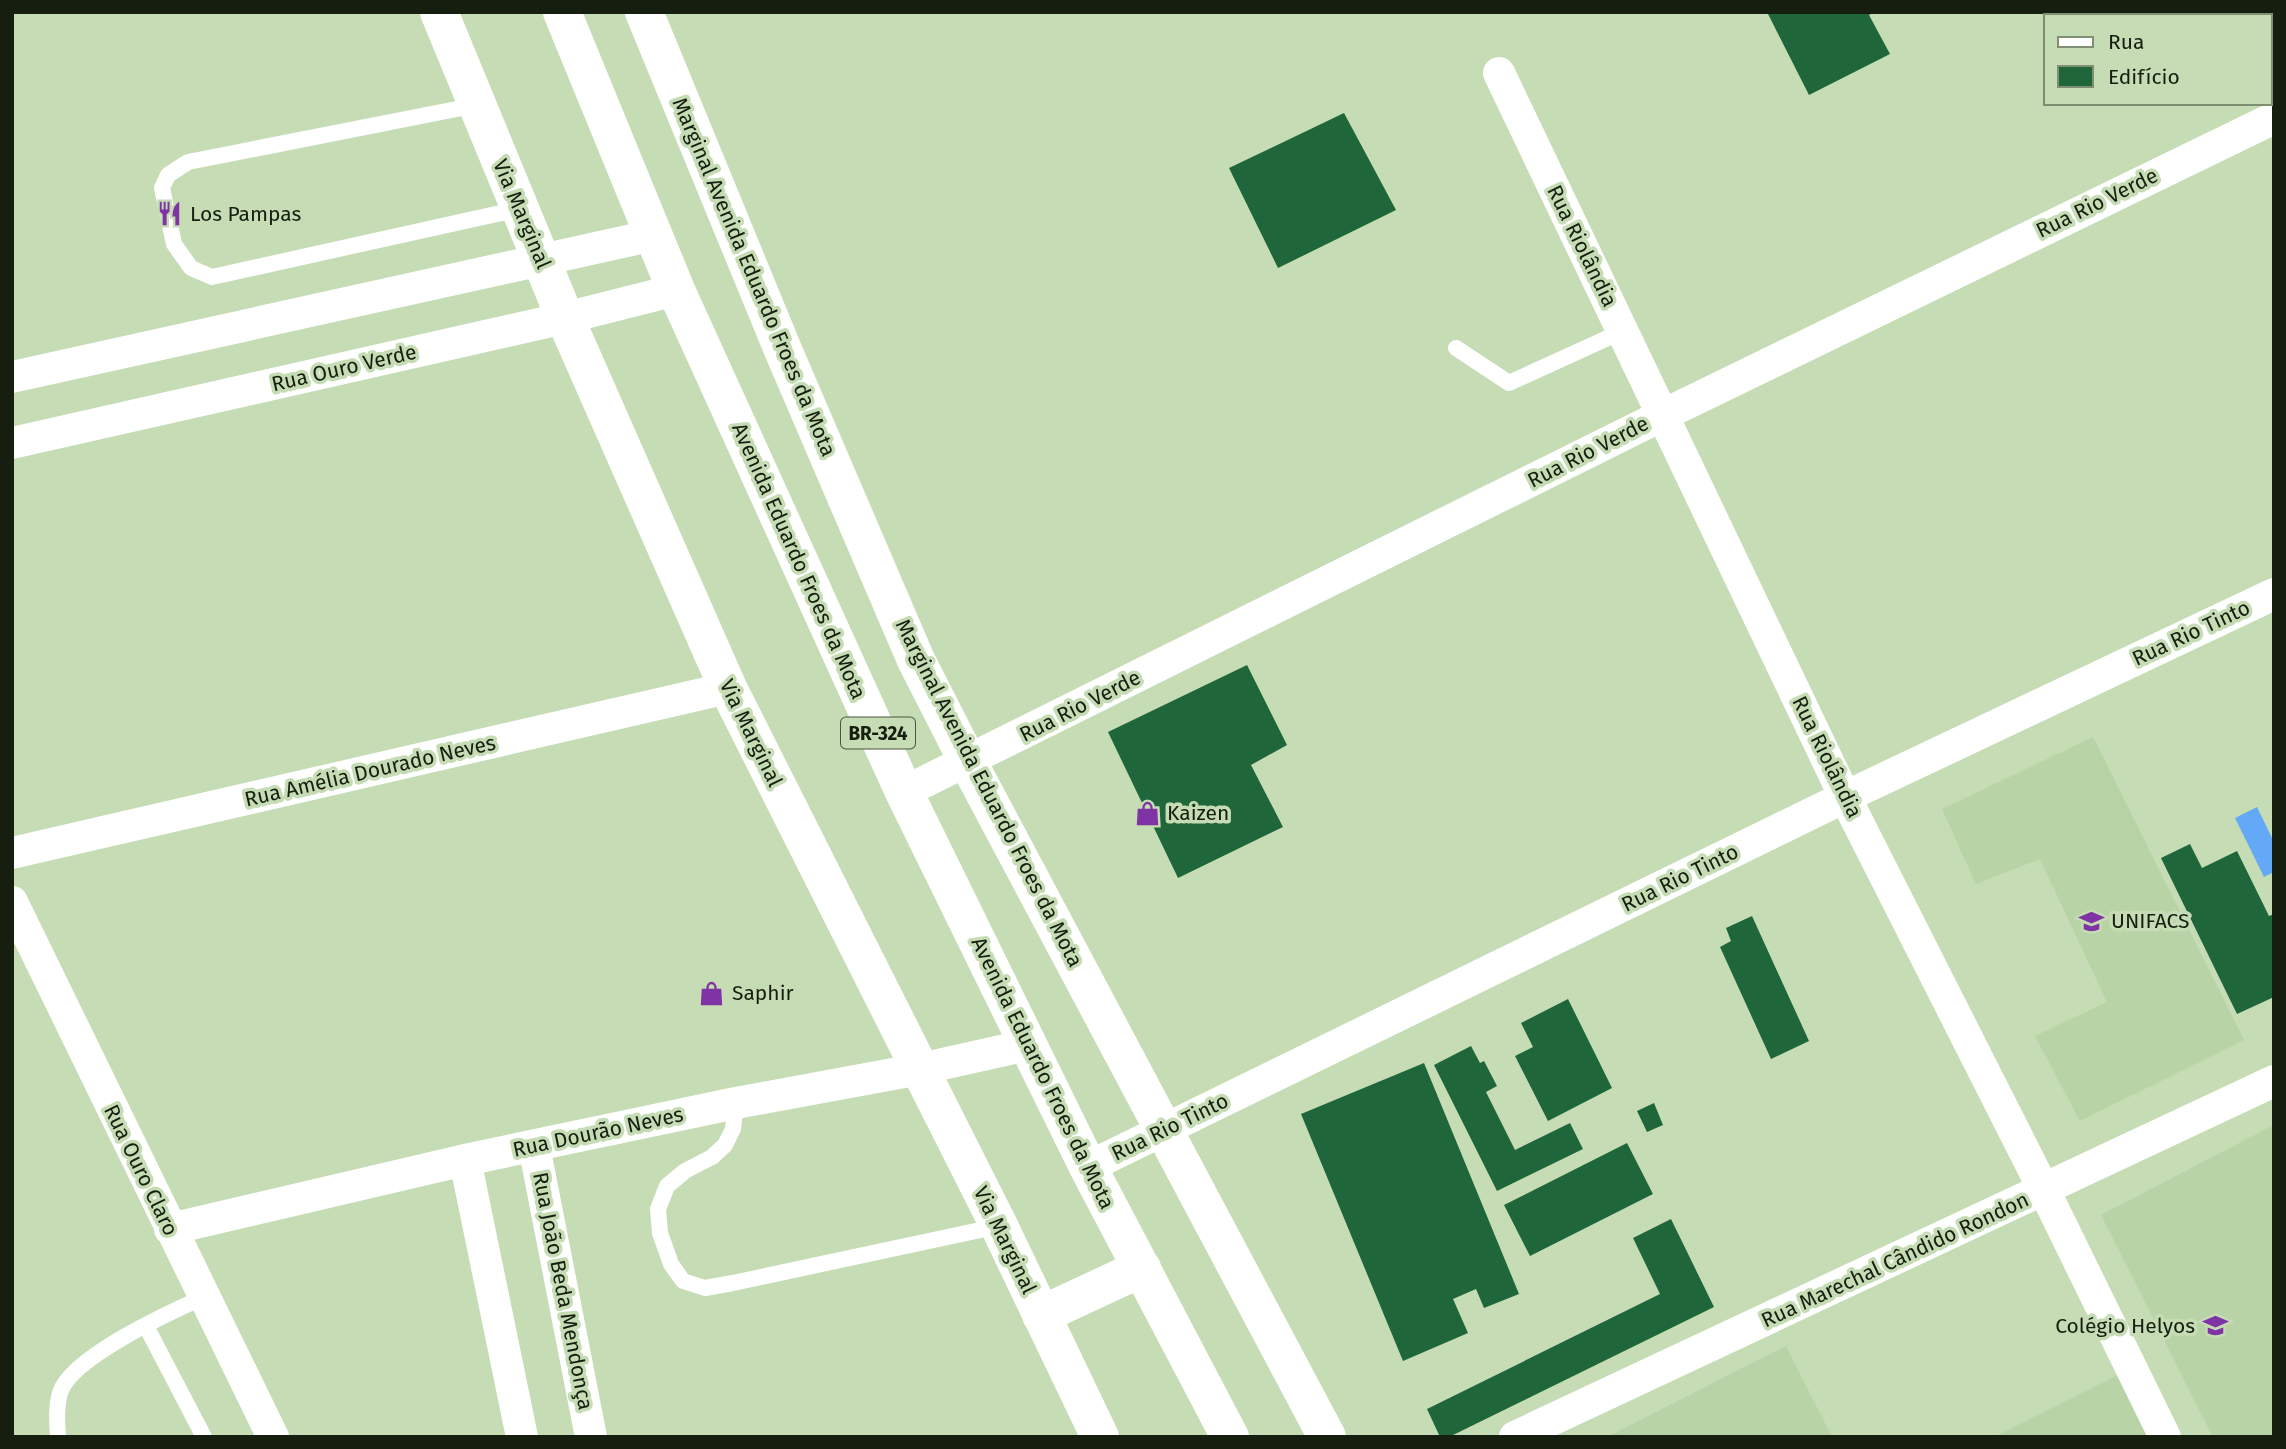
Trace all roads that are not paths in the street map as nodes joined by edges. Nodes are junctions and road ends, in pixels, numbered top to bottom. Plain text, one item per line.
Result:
1 (439, 12) edge
2 (562, 12) edge
3 (644, 12) edge
4 (1499, 73) dead end
5 (477, 105) junction
6 (2274, 118) edge
7 (519, 209) junction
8 (654, 234) junction
9 (541, 258) junction
10 (676, 290) junction
11 (565, 318) junction
12 (1623, 331) junction
13 (1457, 348) dead end
14 (12, 377) edge
15 (1663, 415) junction
16 (12, 443) edge
17 (2274, 594) edge
18 (728, 688) junction
19 (968, 762) junction
20 (904, 792) junction
21 (1845, 797) junction
22 (12, 853) edge
23 (12, 902) edge
24 (1028, 1045) junction
25 (920, 1069) junction
26 (2274, 1081) edge
27 (736, 1103) junction
28 (1165, 1129) junction
29 (534, 1146) junction
30 (465, 1160) junction
31 (1088, 1167) junction
32 (2044, 1190) junction
33 (999, 1226) junction
34 (170, 1228) junction
35 (1142, 1268) junction
36 (204, 1297) junction
37 (1041, 1315) junction
38 (146, 1325) junction
39 (58, 1437) edge
40 (204, 1437) edge
41 (273, 1437) edge
42 (522, 1437) edge
43 (591, 1437) edge
44 (1100, 1437) edge
45 (1230, 1437) edge
46 (1328, 1437) edge
47 (1515, 1437) edge
48 (2165, 1437) edge

1 - 5 main road, Via Marginal
2 - 8 main road, Avenida Eduardo Froes da Mota / BR-324
3 - 19 main road, Marginal Avenida Eduardo Froes da Mota
4 - 12 street, Rua Riolândia
5 - 7 main road, Via Marginal
5 - 7 lane
6 - 15 street, Rua Rio Verde
7 - 9 main road, Via Marginal
8 - 9 street
8 - 10 main road, Avenida Eduardo Froes da Mota / BR-324
9 - 11 main road, Via Marginal
9 - 14 street
10 - 11 street, Rua Ouro Verde
10 - 20 main road, Avenida Eduardo Froes da Mota / BR-324
11 - 16 street, Rua Ouro Verde
11 - 18 main road, Via Marginal
12 - 13 lane
12 - 15 street, Rua Riolândia
15 - 19 street, Rua Rio Verde
15 - 21 street, Rua Riolândia
17 - 21 street, Rua Rio Tinto
18 - 22 street, Rua Amélia Dourado Neves
18 - 25 main road, Via Marginal
19 - 20 street, Rua Rio Verde
19 - 28 main road, Marginal Avenida Eduardo Froes da Mota
20 - 24 main road, Avenida Eduardo Froes da Mota / BR-324
21 - 28 street, Rua Rio Tinto
21 - 32 street, Rua Riolândia
23 - 34 street, Rua Ouro Claro
24 - 25 street, Rua Dourão Neves
24 - 31 main road, Avenida Eduardo Froes da Mota / BR-324
25 - 27 street, Rua Dourão Neves
25 - 33 main road, Via Marginal
26 - 32 street, Rua Marechal Cândido Rondon
27 - 29 street, Rua Dourão Neves
27 - 33 lane
28 - 31 street, Rua Rio Tinto
28 - 46 main road, Marginal Avenida Eduardo Froes da Mota
29 - 30 street, Rua Dourão Neves
29 - 43 street, Rua João Beda Mendonça
30 - 34 street, Rua Dourão Neves
30 - 42 street
31 - 35 main road, Avenida Eduardo Froes da Mota / BR-324
32 - 47 street, Rua Marechal Cândido Rondon
32 - 48 street, Rua Riolândia
33 - 37 main road, Via Marginal
34 - 36 street, Rua Ouro Claro
35 - 37 main road
35 - 45 main road, Avenida Eduardo Froes da Mota / BR-324
36 - 38 lane
36 - 41 street, Rua Ouro Claro
37 - 44 main road, Via Marginal
38 - 39 lane
38 - 40 lane

